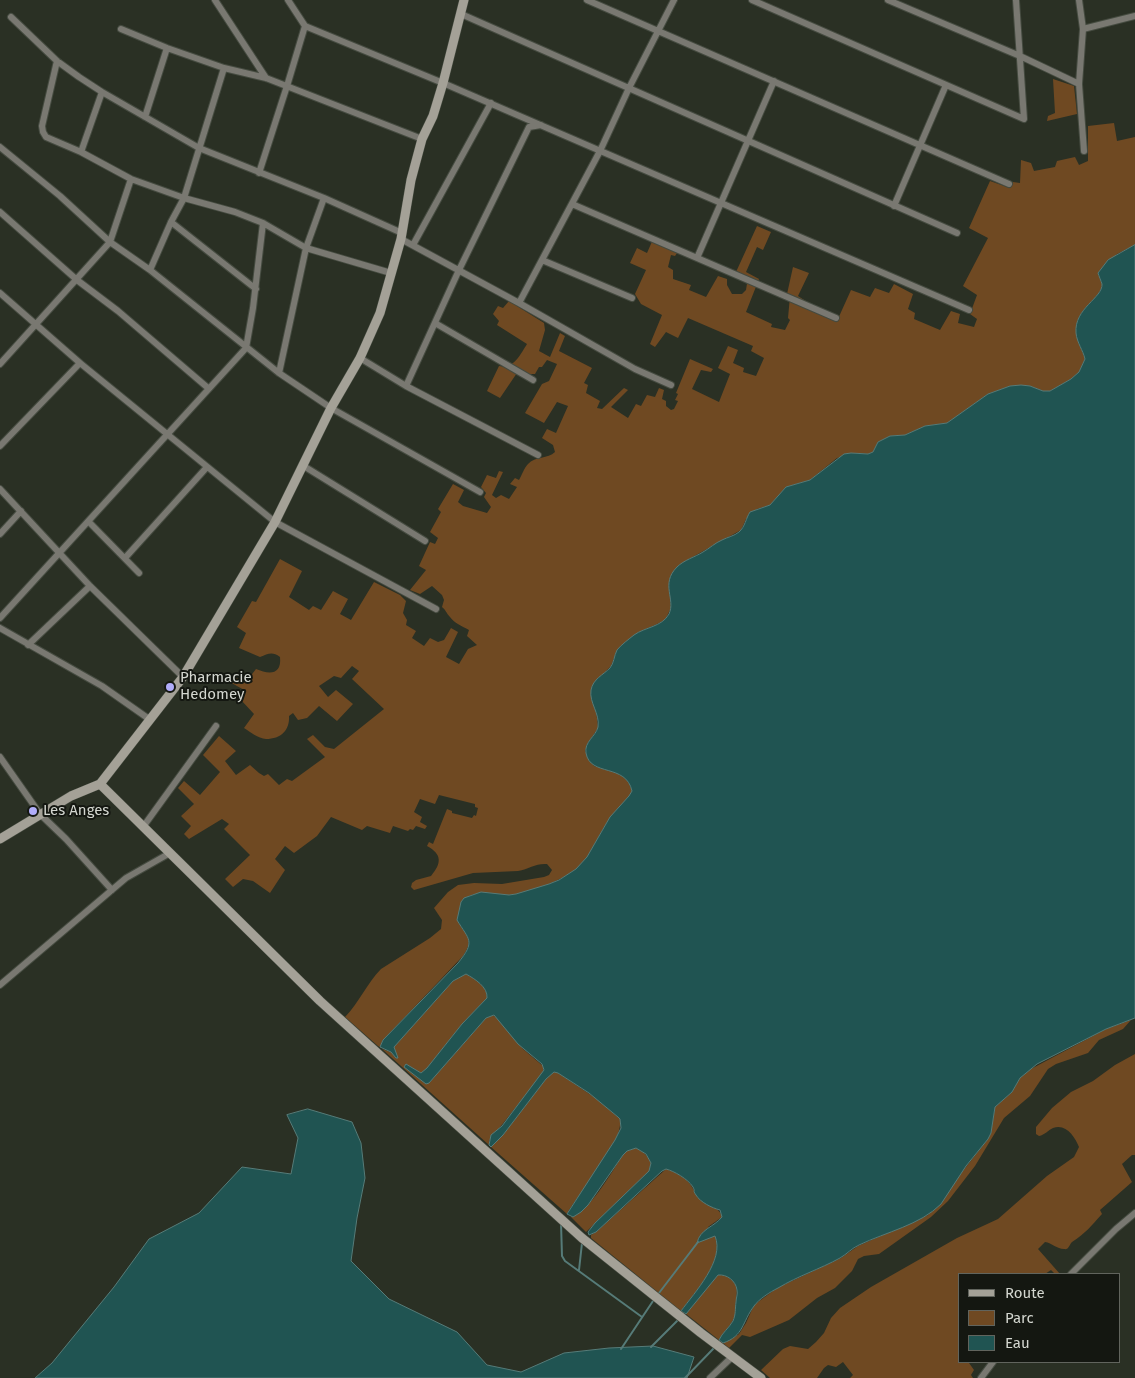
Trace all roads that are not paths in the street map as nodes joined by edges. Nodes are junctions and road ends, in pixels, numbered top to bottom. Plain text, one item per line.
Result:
1 (215, 0) edge
2 (288, 0) edge
3 (464, 0) edge
4 (587, 0) edge
5 (674, 0) edge
6 (752, 0) edge
7 (888, 0) edge
8 (1016, 0) edge
9 (1079, 0) edge
10 (461, 14) junction
11 (1135, 16) edge
12 (11, 17) dead end
13 (305, 26) junction
14 (121, 29) dead end
15 (1083, 29) junction
16 (659, 32) junction
17 (167, 48) junction
18 (1020, 56) junction
19 (57, 61) junction
20 (224, 68) junction
21 (266, 78) junction
22 (774, 81) junction
23 (443, 83) junction
24 (1079, 84) junction
25 (946, 85) junction
26 (287, 86) junction
27 (629, 88) junction
28 (102, 92) junction
29 (491, 103) junction
30 (146, 117) junction
31 (541, 125) junction
32 (422, 138) junction
33 (748, 141) junction
34 (920, 145) junction
35 (0, 147) edge
36 (199, 148) junction
37 (600, 150) junction
38 (1084, 151) dead end
39 (81, 152) junction
40 (258, 174) junction
41 (131, 178) junction
42 (1009, 184) dead end
43 (184, 198) junction
44 (324, 198) junction
45 (721, 203) junction
46 (572, 204) junction
47 (894, 206) junction
48 (0, 212) edge
49 (171, 222) junction
50 (263, 223) junction
51 (957, 234) dead end
52 (402, 236) junction
53 (110, 242) junction
54 (413, 245) junction
55 (306, 248) junction
56 (697, 258) junction
57 (542, 260) junction
58 (150, 270) junction
59 (459, 270) junction
60 (391, 273) junction
61 (76, 280) junction
62 (256, 289) junction
63 (0, 293) edge
64 (632, 298) dead end
65 (519, 303) junction
66 (969, 310) dead end
67 (836, 318) dead end
68 (435, 324) junction
69 (36, 325) junction
70 (246, 348) junction
71 (360, 358) junction
72 (80, 362) junction
73 (0, 364) edge
74 (279, 373) junction
75 (533, 380) dead end
76 (671, 385) dead end
77 (406, 386) junction
78 (208, 388) junction
79 (331, 408) junction
80 (168, 434) junction
81 (0, 446) edge
82 (538, 455) dead end
83 (302, 465) junction
84 (207, 468) junction
85 (0, 489) edge
86 (480, 492) dead end
87 (21, 511) junction
88 (89, 522) junction
89 (275, 522) junction
90 (0, 534) edge
91 (425, 541) dead end
92 (60, 553) junction
93 (125, 558) junction
94 (138, 572) dead end
95 (90, 586) junction
96 (436, 609) dead end
97 (0, 618) edge
98 (0, 628) edge
99 (28, 645) junction
100 (183, 678) junction
101 (149, 719) junction
102 (216, 726) dead end
103 (0, 758) edge
104 (100, 784) junction
105 (40, 814) junction
106 (143, 827) junction
107 (0, 839) edge
108 (170, 853) junction
109 (112, 890) junction
110 (0, 985) edge
111 (1135, 1213) edge
112 (1072, 1273) edge
113 (732, 1357) junction
114 (992, 1363) edge
115 (710, 1378) edge
116 (762, 1378) edge
117 (981, 1378) edge

1 - 21 street
2 - 13 street
3 - 10 street
4 - 16 street
5 - 16 street
6 - 25 street
7 - 18 street
8 - 18 street
9 - 15 street
10 - 23 street
10 - 27 street
11 - 15 street
12 - 19 street
13 - 23 street
13 - 26 street
14 - 17 street
15 - 24 street
16 - 22 street
16 - 27 street
17 - 20 street
17 - 30 street
18 - 24 street
18 - 25 street
19 - 28 street
19 - 39 street
20 - 21 street
20 - 36 street
21 - 26 street
22 - 33 street
22 - 34 street
23 - 29 street
23 - 32 street
24 - 38 street
25 - 34 street
26 - 32 street
26 - 40 street
27 - 33 street
27 - 37 street
28 - 30 street
28 - 39 street
29 - 31 street
29 - 54 street
30 - 36 street
31 - 37 street
31 - 59 street
32 - 52 street
33 - 45 street
33 - 47 street
34 - 42 street
34 - 47 street
35 - 53 street
36 - 40 street
36 - 43 street
37 - 45 street
37 - 46 street
39 - 41 street
40 - 44 street
41 - 43 street
41 - 53 street
43 - 49 street
43 - 50 street
44 - 52 street
44 - 55 street
45 - 56 street
45 - 66 street
46 - 56 street
46 - 57 street
47 - 51 street
48 - 61 street
49 - 58 street
49 - 62 street
50 - 55 street
50 - 62 street
52 - 54 street
52 - 60 street
53 - 58 street
53 - 61 street
54 - 59 street
55 - 60 street
55 - 74 street
56 - 67 street
57 - 64 street
57 - 65 street
58 - 70 street
59 - 65 street
59 - 68 street
60 - 71 street
61 - 69 street
61 - 78 street
62 - 70 street
63 - 69 street
65 - 76 street
68 - 75 street
68 - 77 street
69 - 72 street
69 - 73 street
70 - 74 street
70 - 78 street
71 - 77 street
71 - 79 street
72 - 80 street
72 - 81 street
74 - 79 street
77 - 82 street
78 - 80 street
79 - 83 street
79 - 86 street
80 - 84 street
80 - 88 street
83 - 89 street
83 - 91 street
84 - 89 street
84 - 93 street
85 - 87 street
87 - 90 street
87 - 92 street
88 - 92 street
88 - 93 street
89 - 96 street
89 - 100 street
92 - 95 street
92 - 97 street
93 - 94 street
95 - 99 street
95 - 100 street
98 - 99 street
99 - 101 street
100 - 101 street
101 - 104 street
102 - 106 street
103 - 105 street
104 - 105 street
104 - 106 street
105 - 107 street
105 - 109 street
106 - 108 street
108 - 109 street
108 - 113 street
109 - 110 street
111 - 112 street
113 - 115 street
113 - 116 street
114 - 117 street

